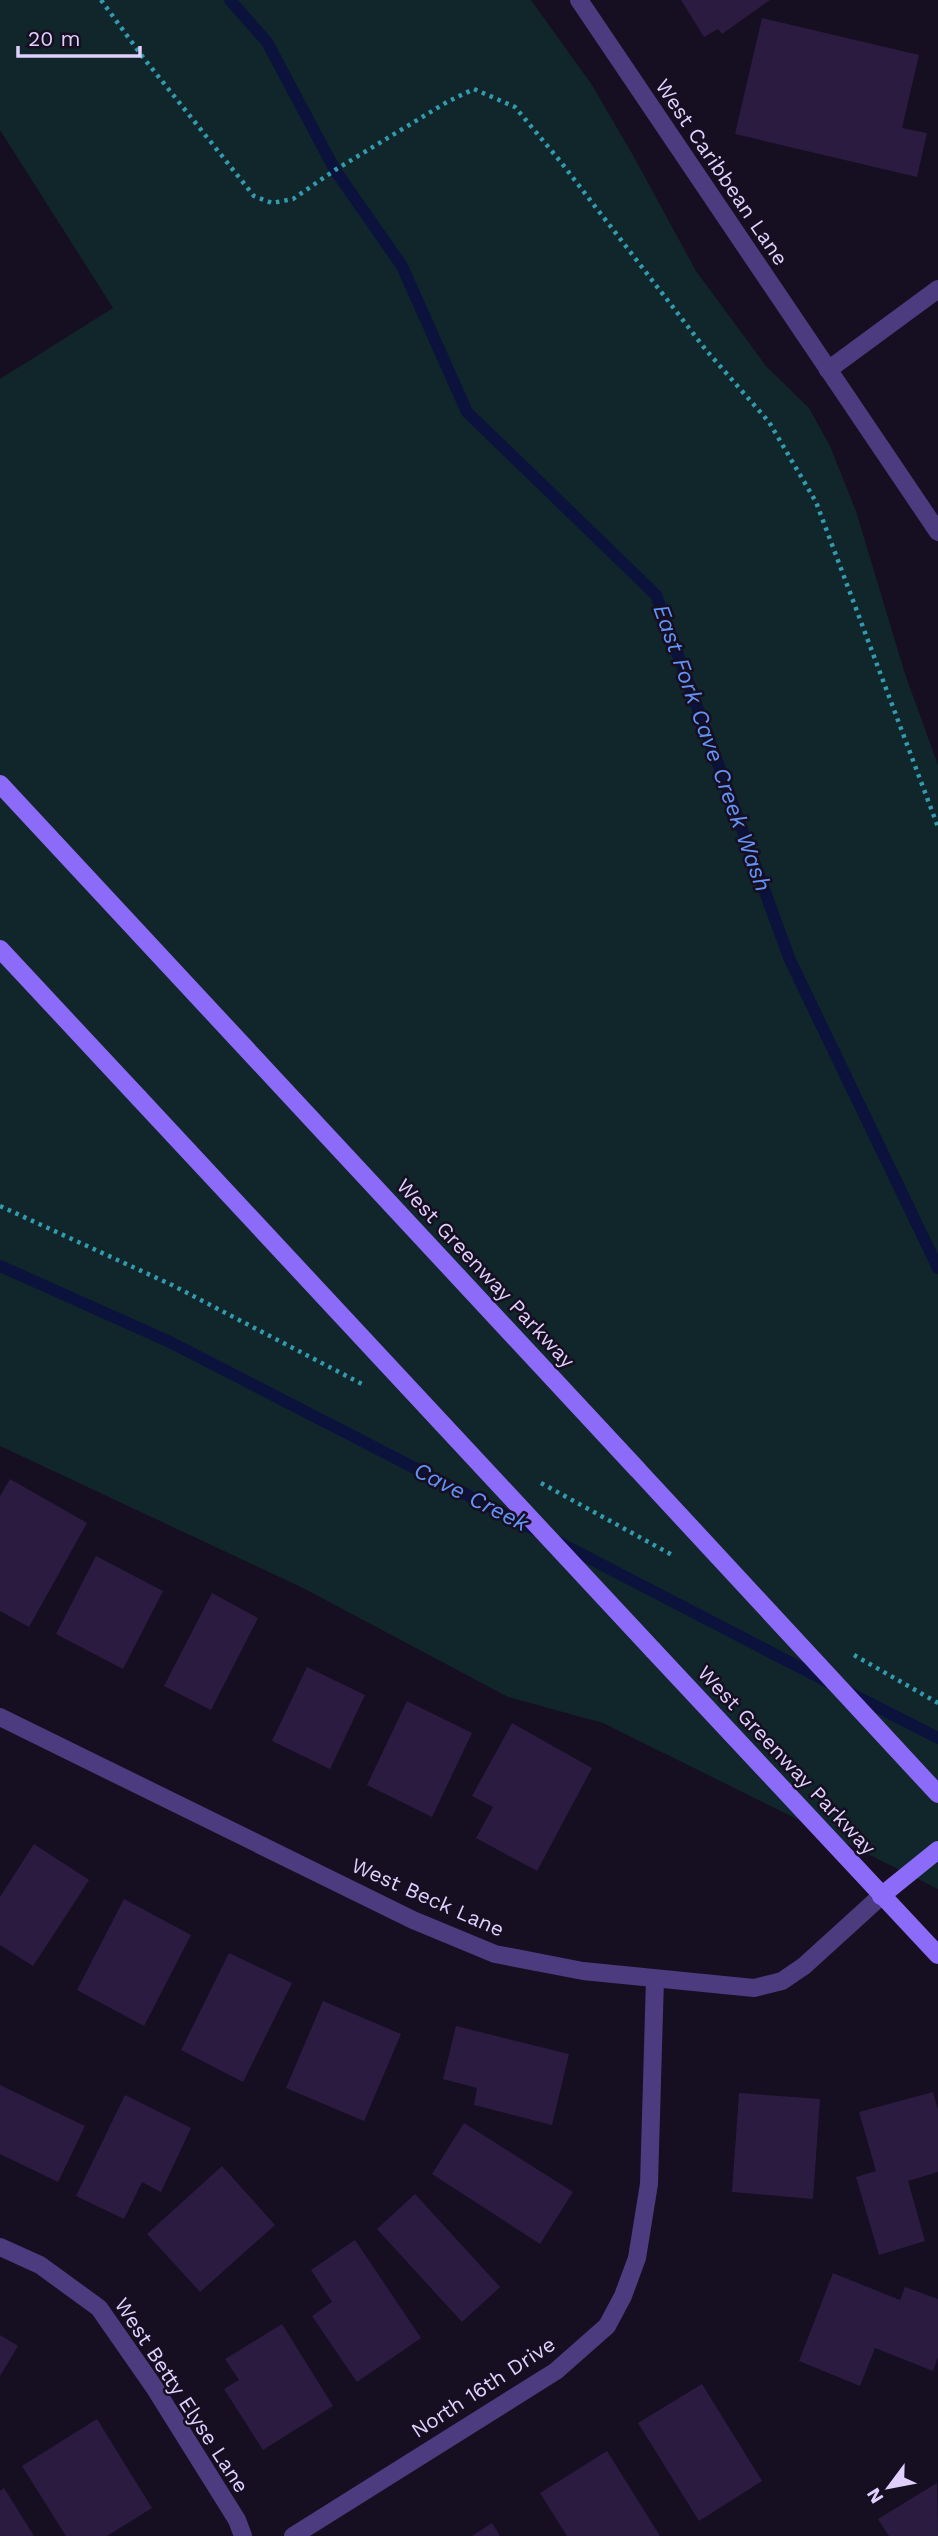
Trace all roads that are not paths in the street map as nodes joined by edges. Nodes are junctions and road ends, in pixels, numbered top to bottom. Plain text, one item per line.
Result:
1 (579, 0) edge
2 (938, 289) edge
3 (828, 370) junction
4 (938, 532) edge
5 (0, 784) edge
6 (0, 949) edge
7 (0, 1717) edge
8 (938, 1794) edge
9 (938, 1850) edge
10 (881, 1896) junction
11 (938, 1955) edge
12 (655, 1979) junction
13 (0, 2247) edge
14 (243, 2536) edge
15 (293, 2536) edge

1 - 3 street, West Caribbean Lane
2 - 3 street
3 - 4 street, West Caribbean Lane
5 - 8 main road, West Greenway Parkway, bridge
6 - 10 main road, West Greenway Parkway, bridge
7 - 12 street, West Beck Lane
9 - 10 main road
10 - 11 main road, West Greenway Parkway
10 - 12 street, West Beck Lane
12 - 15 street, North 16th Drive
13 - 14 street, West Betty Elyse Lane

